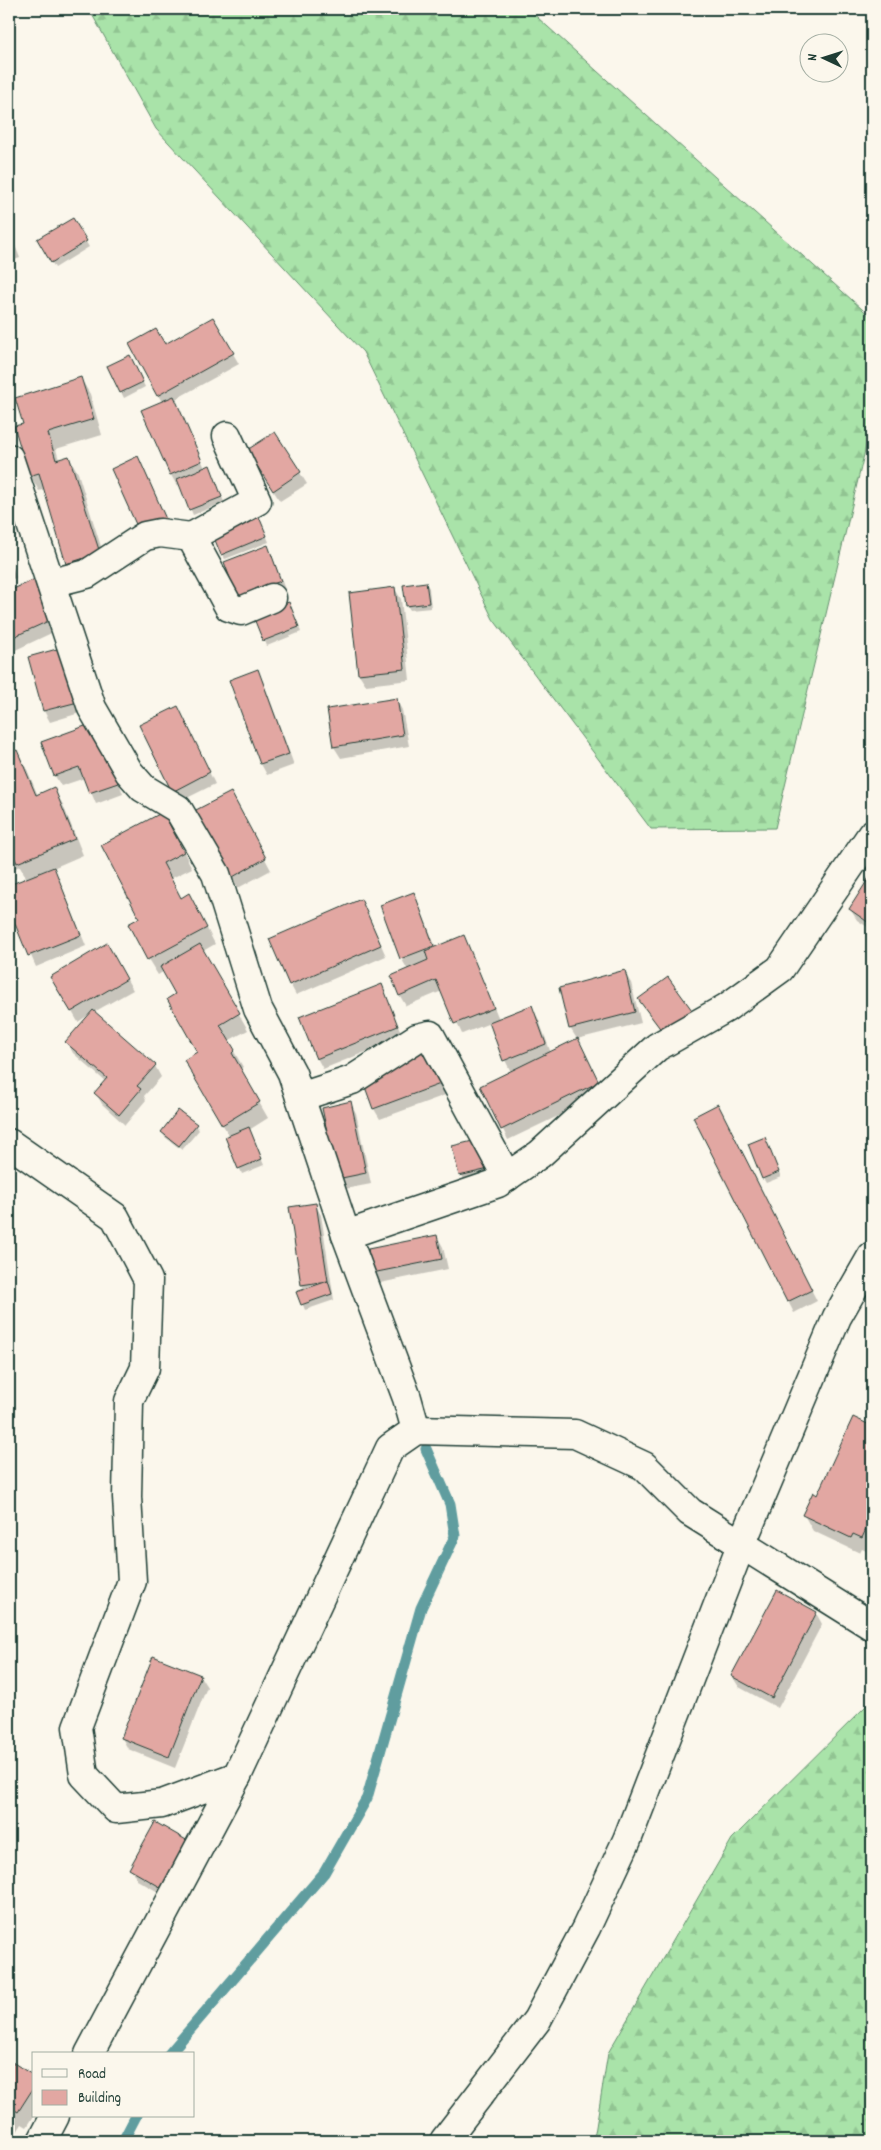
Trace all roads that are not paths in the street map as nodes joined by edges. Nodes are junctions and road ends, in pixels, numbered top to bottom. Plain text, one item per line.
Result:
1 (227, 436) dead end
2 (9, 458) edge
3 (191, 537) junction
4 (51, 583) junction
5 (272, 598) dead end
6 (872, 834) edge
7 (300, 1097) junction
8 (9, 1143) edge
9 (507, 1177) junction
10 (346, 1235) junction
11 (872, 1256) edge
12 (416, 1430) junction
13 (741, 1545) junction
14 (872, 1626) edge
15 (237, 1776) junction
16 (90, 2052) edge
17 (54, 2118) edge
18 (42, 2141) edge
19 (444, 2141) edge

1 - 3 street
2 - 4 street
3 - 4 street
3 - 5 street
4 - 7 street
6 - 9 street
7 - 9 street
7 - 10 street
8 - 15 street
9 - 10 street
10 - 12 street
11 - 13 street
12 - 13 street
12 - 15 street
13 - 14 street
13 - 19 street
15 - 16 street
17 - 18 street

